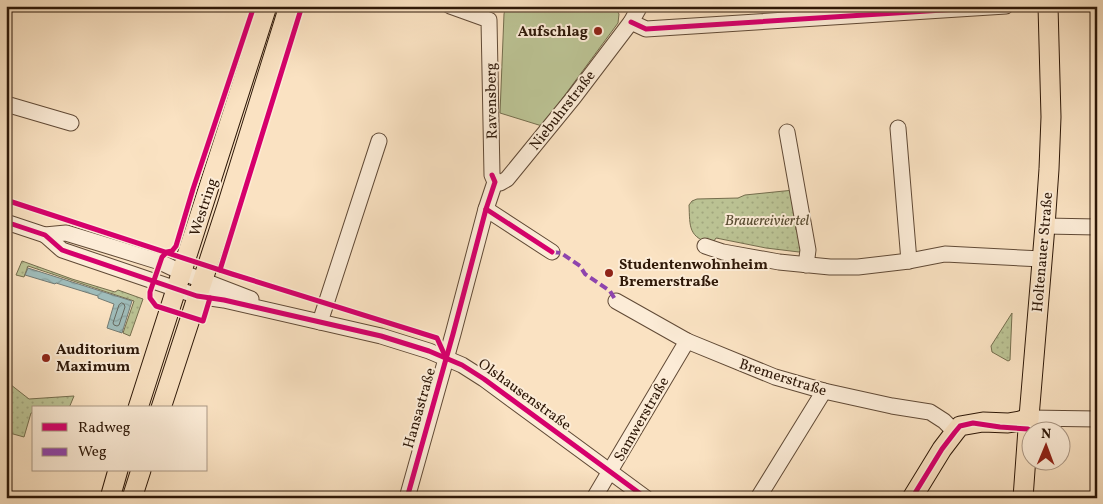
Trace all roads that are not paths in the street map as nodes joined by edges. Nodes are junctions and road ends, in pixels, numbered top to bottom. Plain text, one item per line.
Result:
1 (267, 6) edge
2 (289, 6) edge
3 (450, 6) edge
4 (640, 6) edge
5 (1006, 6) edge
6 (1048, 6) edge
7 (631, 22) junction
8 (248, 67) junction
9 (268, 73) junction
10 (6, 104) edge
11 (71, 124) dead end
12 (898, 128) dead end
13 (787, 132) dead end
14 (379, 141) dead end
15 (495, 182) junction
16 (486, 209) junction
17 (6, 222) edge
18 (1045, 226) junction
19 (1097, 227) edge
20 (706, 246) dead end
21 (552, 252) dead end
22 (1042, 259) junction
23 (909, 261) junction
24 (806, 265) junction
25 (179, 281) junction
26 (200, 288) junction
27 (616, 301) dead end
28 (320, 322) junction
29 (687, 341) junction
30 (446, 358) junction
31 (824, 392) junction
32 (139, 406) edge
33 (162, 406) edge
34 (1097, 419) edge
35 (1024, 422) edge
36 (1028, 422) edge
37 (1045, 422) edge
38 (964, 427) junction
39 (610, 471) junction
40 (117, 472) edge
41 (140, 472) edge
42 (1025, 472) edge
43 (110, 498) edge
44 (132, 498) edge
45 (407, 498) edge
46 (594, 498) edge
47 (646, 498) edge
48 (758, 498) edge
49 (912, 498) edge
50 (1024, 498) edge

1 - 8 main road, Westring
2 - 9 main road, Westring
3 - 15 street, Ravensberg
4 - 7 street, Niebuhrstraße
5 - 7 street
6 - 18 main road, Holtenauer Straße
7 - 15 street, Niebuhrstraße
8 - 9 street
8 - 25 main road, Westring
9 - 26 main road, Westring
10 - 11 street
12 - 23 street
13 - 24 street
14 - 28 street
15 - 16 street
16 - 21 street
16 - 30 street, Hansastraße
17 - 25 street, Olshausenstraße
18 - 19 street
18 - 22 main road, Holtenauer Straße
20 - 24 street
22 - 23 street
22 - 36 main road, Holtenauer Straße
23 - 24 street
25 - 26 street, Olshausenstraße
25 - 32 main road, Westring
26 - 28 street, Olshausenstraße
26 - 33 main road, Westring
27 - 29 street, Bremerstraße
28 - 30 street, Olshausenstraße
29 - 31 street, Bremerstraße
29 - 39 street, Samwerstraße
30 - 39 street, Olshausenstraße
30 - 45 street, Hansastraße
31 - 38 street, Bremerstraße
31 - 48 street
34 - 37 street
35 - 38 main road
38 - 49 main road
39 - 46 street, Samwerstraße
39 - 47 street, Olshausenstraße
40 - 43 main road
41 - 44 main road
42 - 50 main road, Holtenauer Straße

